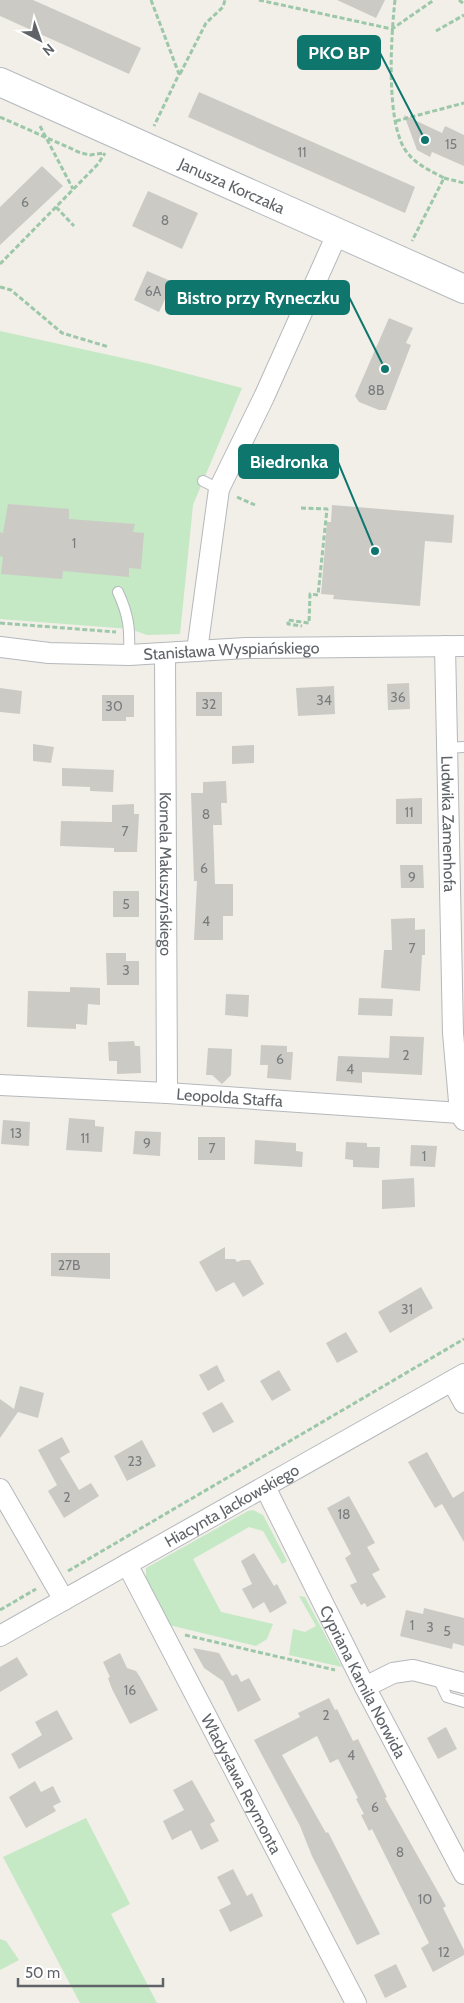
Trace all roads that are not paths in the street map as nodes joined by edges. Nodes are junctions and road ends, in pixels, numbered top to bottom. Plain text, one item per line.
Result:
1 (0, 82) edge
2 (338, 232) junction
3 (464, 289) edge
4 (118, 592) dead end
5 (454, 646) edge
6 (0, 647) edge
7 (129, 647) junction
8 (197, 651) junction
9 (166, 654) junction
10 (456, 748) edge
11 (457, 890) edge
12 (458, 1032) edge
13 (0, 1085) edge
14 (167, 1093) junction
15 (462, 1117) edge
16 (458, 1377) edge
17 (464, 1403) edge
18 (265, 1487) junction
19 (0, 1488) edge
20 (127, 1564) junction
21 (64, 1600) junction
22 (0, 1636) edge
23 (437, 1676) junction
24 (464, 1683) edge
25 (365, 1687) junction
26 (464, 1702) edge
27 (464, 1874) edge
28 (356, 2003) edge

1 - 2 street, Janusza Korczaka
2 - 3 street, Janusza Korczaka
2 - 8 street
4 - 7 lane
5 - 8 street, Stanisława Wyspiańskiego
5 - 10 street, Ludwika Zamenhofa
6 - 7 street, Stanisława Wyspiańskiego
7 - 9 street, Stanisława Wyspiańskiego
8 - 9 street, Stanisława Wyspiańskiego
9 - 14 street, Kornela Makuszyńskiego
10 - 11 street, Ludwika Zamenhofa
11 - 12 street, Ludwika Zamenhofa
12 - 15 street, Ludwika Zamenhofa
13 - 14 street, Leopolda Staffa
14 - 15 street, Leopolda Staffa
16 - 17 street
16 - 18 street, Hiacynta Jackowskiego
18 - 20 street, Hiacynta Jackowskiego
18 - 25 street, Cypriana Kamila Norwida
19 - 21 street
20 - 21 street, Hiacynta Jackowskiego
20 - 28 street, Władysława Reymonta
21 - 22 street, Hiacynta Jackowskiego
23 - 24 street
23 - 25 street
23 - 26 lane
25 - 27 street, Cypriana Kamila Norwida

